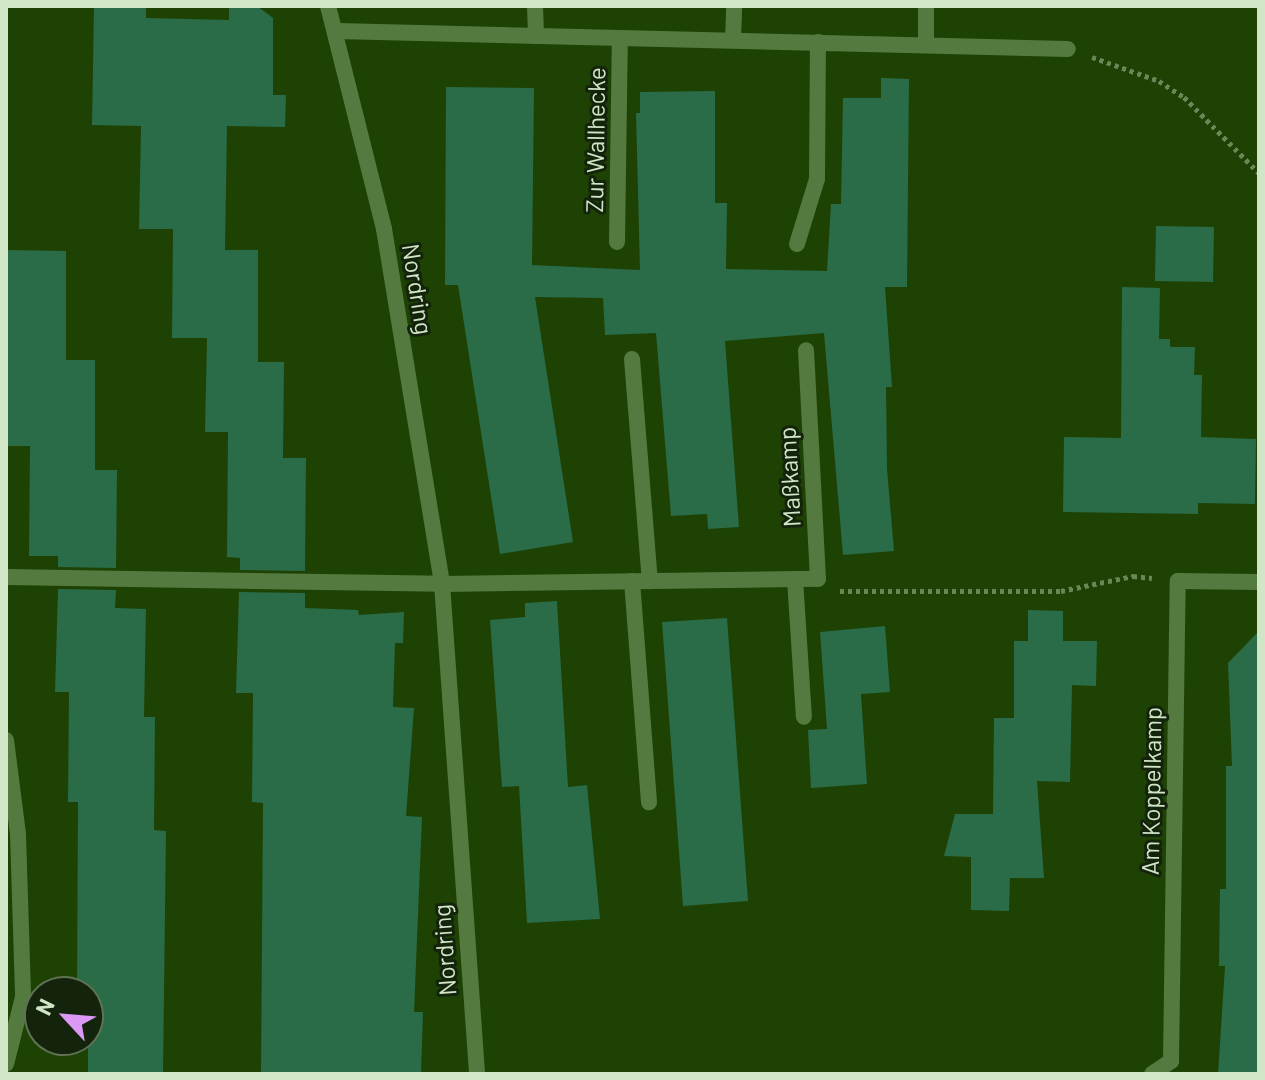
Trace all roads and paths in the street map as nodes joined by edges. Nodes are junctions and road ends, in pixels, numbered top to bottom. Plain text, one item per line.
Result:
1 (328, 6) edge
2 (535, 6) edge
3 (734, 6) edge
4 (926, 6) edge
5 (337, 31) junction
6 (536, 36) junction
7 (620, 38) junction
8 (733, 40) junction
9 (818, 42) junction
10 (926, 45) junction
11 (1068, 49) joint
12 (1259, 173) edge
13 (617, 242) dead end
14 (797, 244) dead end
15 (806, 350) dead end
16 (632, 359) dead end
17 (6, 577) edge
18 (795, 579) junction
19 (818, 579) junction
20 (632, 581) junction
21 (650, 581) junction
22 (1178, 581) junction
23 (1259, 582) edge
24 (442, 584) junction
25 (804, 717) dead end
26 (6, 740) edge
27 (649, 802) dead end
28 (6, 1064) edge
29 (477, 1074) edge
30 (1152, 1074) edge

1 - 5 street, Nordring
2 - 6 street
3 - 8 street
4 - 10 street
5 - 6 street, Zur Wallhecke
5 - 24 street, Nordring
6 - 7 street, Zur Wallhecke
7 - 8 street, Zur Wallhecke
7 - 13 street, Zur Wallhecke
8 - 9 street, Zur Wallhecke
9 - 10 street, Zur Wallhecke
9 - 14 street
10 - 11 street, Zur Wallhecke
11 - 12 path
15 - 19 street, Maßkamp
16 - 21 street
17 - 24 street
18 - 19 street
18 - 21 street
18 - 25 street
19 - 22 path
20 - 21 street
20 - 24 street
20 - 27 street
22 - 23 street
22 - 30 street, Am Koppelkamp
24 - 29 street, Nordring
26 - 28 street

